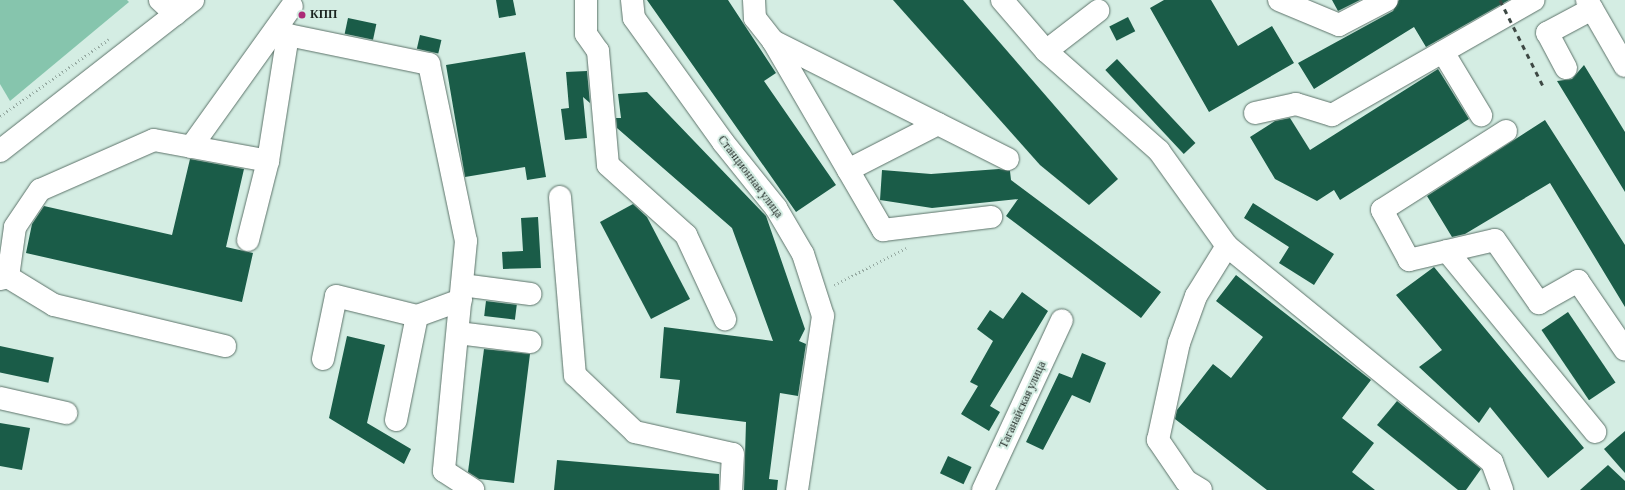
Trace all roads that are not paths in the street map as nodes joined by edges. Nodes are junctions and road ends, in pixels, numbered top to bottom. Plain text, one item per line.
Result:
1 (193, 0) edge
2 (586, 0) edge
3 (632, 0) edge
4 (754, 0) edge
5 (1002, 0) edge
6 (1279, 0) edge
7 (1387, 0) edge
8 (1534, 0) edge
9 (293, 3) edge
10 (1590, 4) edge
11 (168, 7) edge
12 (1098, 11) dead end
13 (288, 35) junction
14 (773, 41) junction
15 (1046, 51) junction
16 (1443, 52) junction
17 (1625, 66) edge
18 (1566, 68) dead end
19 (1255, 113) dead end
20 (1481, 115) dead end
21 (938, 124) junction
22 (1506, 131) dead end
23 (191, 147) junction
24 (0, 150) edge
25 (1008, 159) dead end
26 (268, 161) junction
27 (848, 170) junction
28 (560, 197) dead end
29 (991, 217) dead end
30 (248, 240) dead end
31 (1227, 246) junction
32 (1447, 251) junction
33 (4, 278) edge
34 (461, 292) junction
35 (530, 294) dead end
36 (418, 316) junction
37 (725, 320) dead end
38 (1062, 320) dead end
39 (458, 333) junction
40 (530, 342) dead end
41 (225, 346) dead end
42 (1625, 350) edge
43 (323, 359) dead end
44 (0, 398) edge
45 (66, 413) dead end
46 (396, 420) dead end
47 (1595, 432) dead end
48 (473, 490) edge
49 (731, 490) edge
50 (797, 490) edge
51 (983, 490) edge
52 (1201, 490) edge
53 (1502, 490) edge

1 - 11 street
2 - 37 street
3 - 50 street, Станционная улица
4 - 14 street
5 - 15 street
6 - 7 street
8 - 16 street
9 - 13 street
9 - 23 street
10 - 17 street
10 - 18 street
11 - 24 street
12 - 15 street
13 - 26 street
13 - 34 street
14 - 21 street
14 - 27 street
15 - 31 street
16 - 19 street
16 - 20 street
21 - 25 street
21 - 27 street
22 - 32 street
23 - 26 street
23 - 33 street
26 - 30 street
27 - 29 street
28 - 49 street
31 - 52 street
31 - 53 street
32 - 42 street
32 - 47 street
33 - 41 street
34 - 35 street
34 - 36 street
34 - 39 street
36 - 43 street
36 - 46 street
38 - 51 street, Таганайская улица
39 - 40 street
39 - 48 street
44 - 45 street

